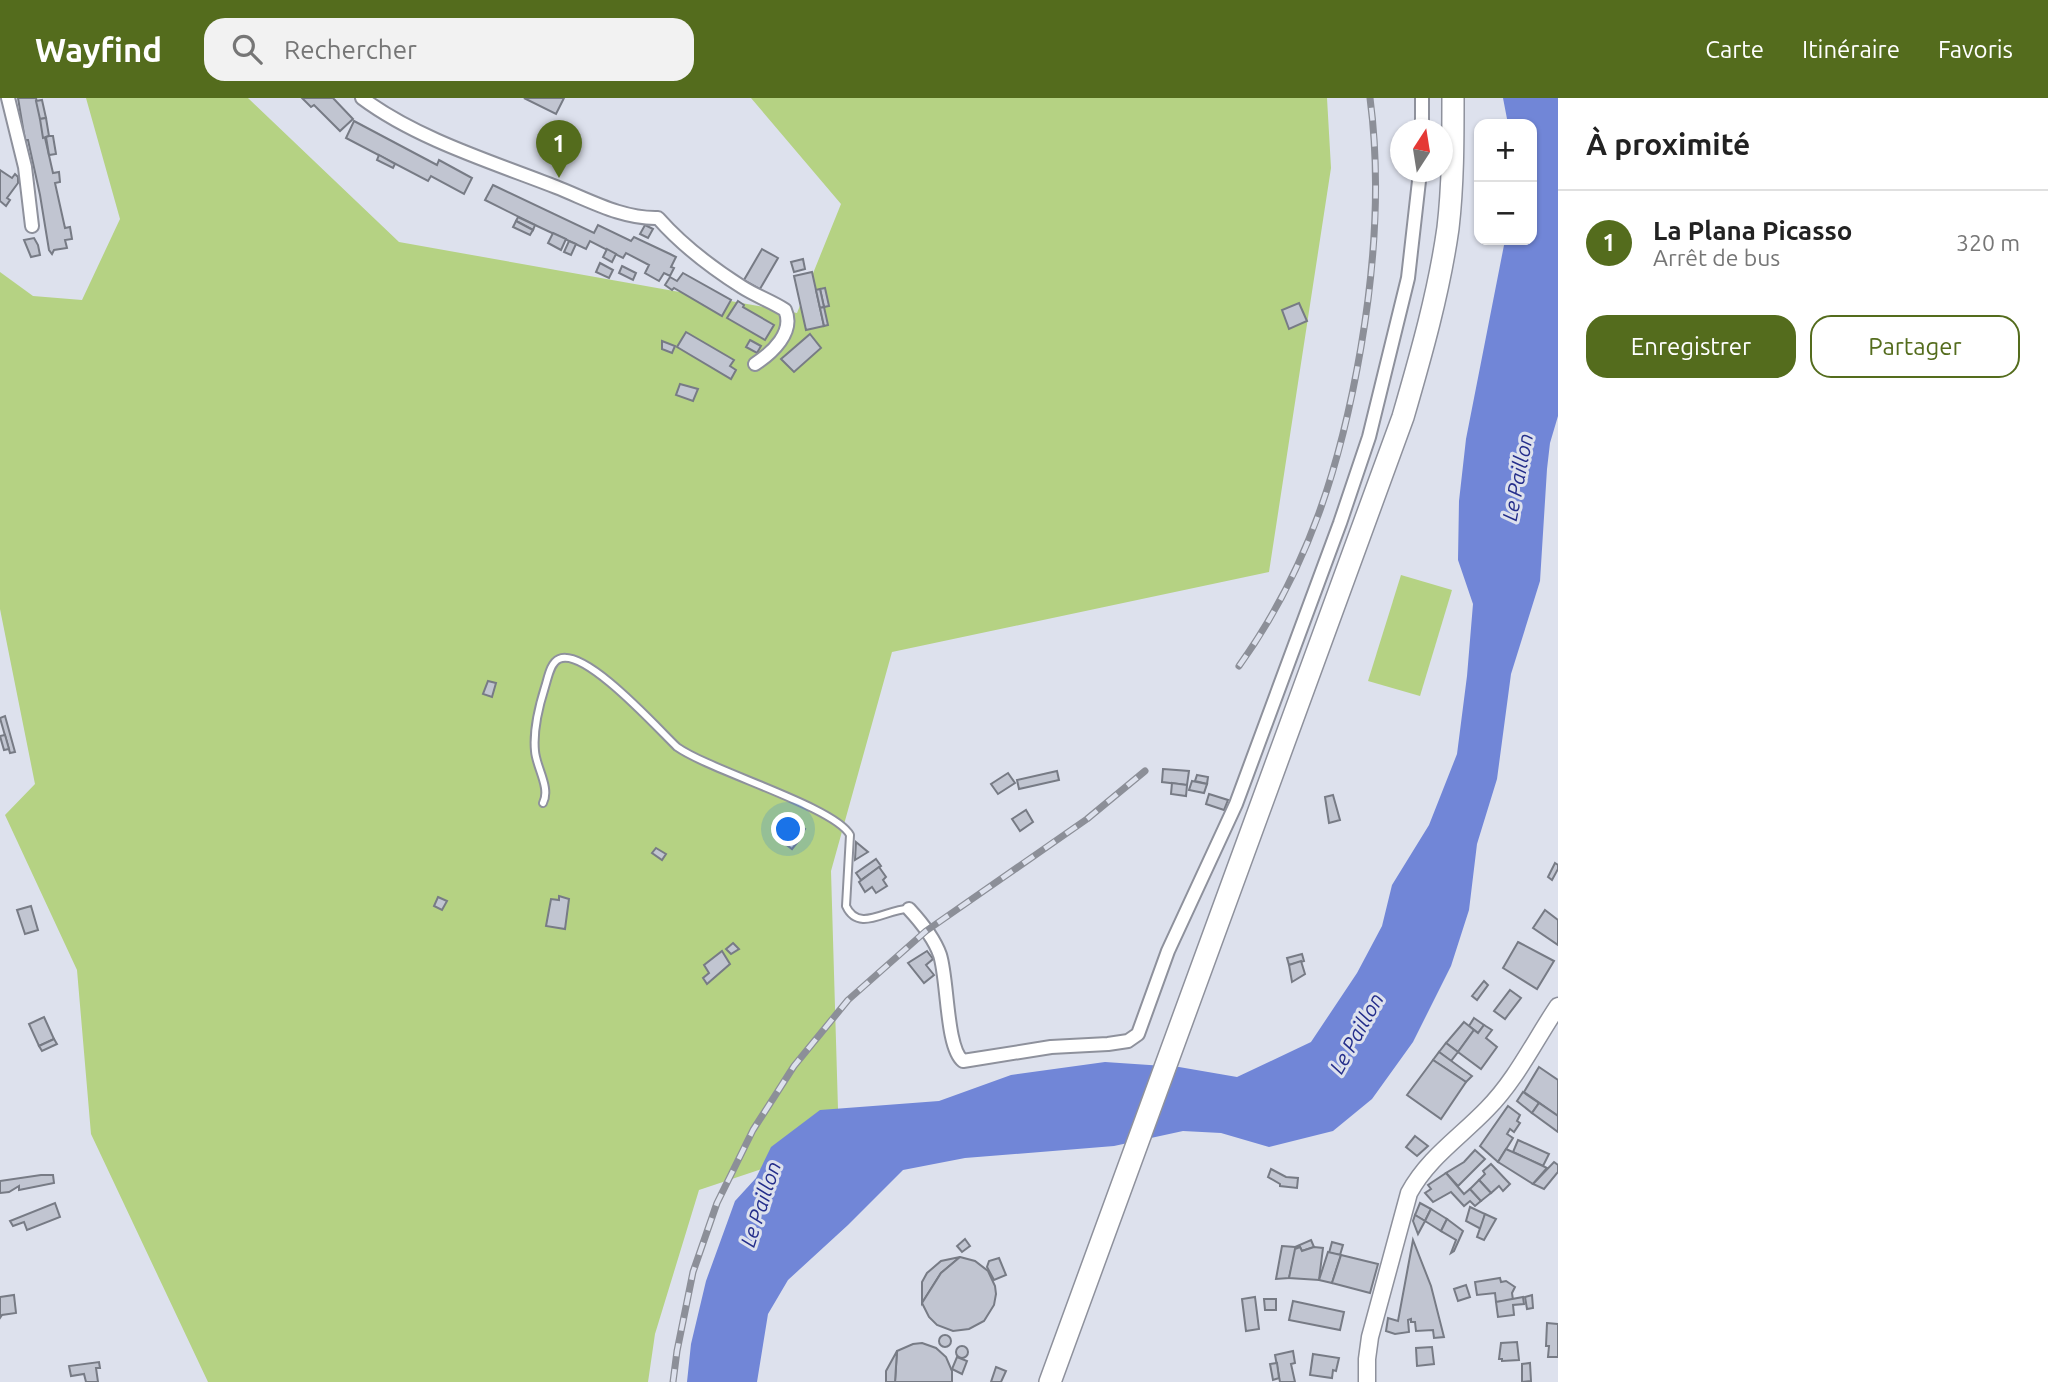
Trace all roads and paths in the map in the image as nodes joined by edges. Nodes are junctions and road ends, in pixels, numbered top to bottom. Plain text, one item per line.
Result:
1 (8, 98) edge
2 (362, 98) edge
3 (1422, 98) edge
4 (1443, 98) edge
5 (1453, 98) edge
6 (1422, 119) edge
7 (1443, 119) edge
8 (1419, 182) edge
9 (1441, 182) edge
10 (32, 226) dead end
11 (755, 364) dead end
12 (544, 803) dead end
13 (909, 909) joint
14 (1556, 1014) edge
15 (1180, 1016) junction
16 (1046, 1381) edge
17 (1367, 1382) edge

1 - 10 street
2 - 11 street
3 - 6 street
4 - 7 main road
5 - 15 main road
8 - 13 street
9 - 15 main road
12 - 13 lane
14 - 17 street
15 - 16 main road

